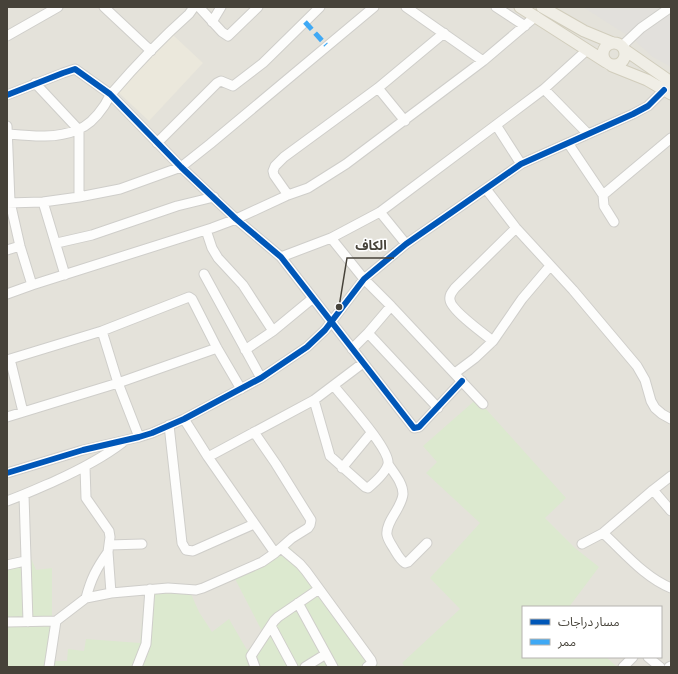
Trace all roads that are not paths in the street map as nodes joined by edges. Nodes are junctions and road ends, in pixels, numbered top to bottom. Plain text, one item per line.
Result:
1 (58, 7) edge
2 (104, 7) edge
3 (194, 7) edge
4 (199, 7) edge
5 (221, 7) edge
6 (258, 7) edge
7 (320, 7) edge
8 (374, 7) edge
9 (406, 7) edge
10 (496, 7) edge
11 (520, 7) edge
12 (671, 7) edge
13 (539, 12) edge
14 (212, 22) junction
15 (525, 26) junction
16 (444, 33) junction
17 (7, 36) edge
18 (620, 47) junction
19 (587, 50) junction
20 (151, 51) junction
21 (484, 61) junction
22 (609, 64) junction
23 (35, 83) junction
24 (378, 88) junction
25 (669, 88) edge
26 (544, 89) junction
27 (110, 94) junction
28 (7, 96) edge
29 (405, 121) junction
30 (496, 125) junction
31 (7, 130) edge
32 (79, 130) junction
33 (588, 134) junction
34 (671, 138) edge
35 (157, 143) junction
36 (568, 143) junction
37 (521, 164) junction
38 (181, 167) junction
39 (486, 189) junction
40 (288, 195) junction
41 (603, 195) junction
42 (79, 197) junction
43 (214, 197) junction
44 (8, 202) edge
45 (43, 202) junction
46 (380, 212) junction
47 (236, 219) junction
48 (614, 222) dead end
49 (516, 228) junction
50 (206, 230) junction
51 (331, 238) junction
52 (56, 243) junction
53 (406, 244) junction
54 (20, 246) junction
55 (7, 250) edge
56 (281, 257) junction
57 (550, 266) junction
58 (204, 274) dead end
59 (65, 275) junction
60 (364, 279) junction
61 (32, 285) junction
62 (7, 294) edge
63 (312, 298) junction
64 (391, 306) junction
65 (332, 322) junction
66 (102, 331) junction
67 (273, 331) junction
68 (368, 334) junction
69 (493, 341) junction
70 (217, 348) junction
71 (352, 349) junction
72 (245, 350) junction
73 (9, 359) edge
74 (364, 363) junction
75 (455, 373) junction
76 (261, 378) junction
77 (462, 381) junction
78 (118, 383) junction
79 (334, 386) junction
80 (241, 389) junction
81 (314, 400) junction
82 (483, 404) dead end
83 (438, 408) junction
84 (23, 412) junction
85 (7, 417) edge
86 (184, 419) junction
87 (671, 419) edge
88 (170, 425) junction
89 (254, 432) junction
90 (371, 433) junction
91 (140, 437) junction
92 (125, 441) junction
93 (208, 457) junction
94 (388, 464) junction
95 (85, 467) junction
96 (342, 468) junction
97 (7, 473) edge
98 (671, 476) edge
99 (653, 490) junction
100 (24, 496) junction
101 (7, 501) edge
102 (671, 511) edge
103 (254, 524) junction
104 (603, 533) junction
105 (427, 543) dead end
106 (142, 544) dead end
107 (582, 544) dead end
108 (109, 549) junction
109 (278, 551) junction
110 (25, 561) junction
111 (7, 565) edge
112 (671, 588) edge
113 (319, 589) junction
114 (150, 590) junction
115 (111, 593) junction
116 (86, 598) junction
117 (298, 603) junction
118 (56, 621) junction
119 (7, 622) edge
120 (28, 622) junction
121 (271, 626) junction
122 (326, 654) junction
123 (632, 658) edge
124 (649, 658) edge
125 (49, 667) edge
126 (137, 667) edge
127 (255, 667) edge
128 (293, 667) edge
129 (305, 667) edge
130 (333, 667) edge
131 (367, 667) edge
132 (623, 667) edge
133 (660, 667) edge

1 - 17 street
2 - 20 street
3 - 20 street
4 - 14 street
5 - 14 street
6 - 14 street
7 - 35 street
8 - 38 street
9 - 16 street
10 - 15 street
11 - 13 main road
12 - 18 street
13 - 15 street
13 - 18 main road
13 - 19 main road
15 - 21 street
16 - 21 street
16 - 24 street
18 - 22 main road
18 - 22 main road
18 - 25 main road
19 - 22 main road
19 - 26 street
20 - 27 street
21 - 29 street
22 - 25 main road
23 - 27 street
23 - 28 street
23 - 32 street
24 - 29 street
24 - 40 street
25 - 33 street
26 - 30 street
26 - 33 street
27 - 32 street
27 - 35 street
29 - 40 street
30 - 37 street
30 - 46 street
31 - 32 street
31 - 44 street
32 - 42 street
33 - 36 street
34 - 41 street
35 - 38 street
36 - 37 street
36 - 41 street
37 - 39 street
38 - 42 street
38 - 43 street
39 - 49 street
39 - 53 street
40 - 47 street
41 - 48 street
42 - 45 street
43 - 47 street
43 - 52 street
44 - 45 street
44 - 54 street
45 - 52 street
46 - 51 street
46 - 53 street
47 - 50 street
47 - 56 street
49 - 57 street
49 - 69 street
50 - 59 street
50 - 67 street
51 - 56 street
51 - 60 street
52 - 59 street
53 - 60 street
54 - 55 street
54 - 61 street
56 - 63 street
57 - 69 street
57 - 87 street
58 - 72 street
59 - 61 street
60 - 64 street
60 - 65 street
61 - 62 street
63 - 65 street
63 - 67 street
64 - 68 street
64 - 75 street
65 - 71 street
65 - 76 street
66 - 70 street
66 - 73 street
66 - 78 street
67 - 72 street
68 - 71 street
68 - 83 street
69 - 75 street
70 - 78 street
70 - 80 street
71 - 74 street
72 - 76 street
73 - 84 street
74 - 79 street
74 - 83 street
75 - 77 street
76 - 80 street
77 - 82 street
77 - 83 street
78 - 84 street
78 - 91 street
79 - 81 street
79 - 90 street
80 - 86 street
81 - 89 street
81 - 96 street
84 - 85 street
86 - 88 street
86 - 93 street
88 - 91 street
88 - 103 street
89 - 93 street
89 - 109 street
90 - 94 street
90 - 96 street
91 - 92 street
92 - 95 street
92 - 97 street
93 - 103 street
94 - 96 street
94 - 105 street
95 - 100 street
95 - 108 street
98 - 99 street
99 - 102 street
99 - 104 street
100 - 101 street
100 - 110 street
103 - 109 street
104 - 107 street
104 - 112 street
106 - 108 street
108 - 115 street
108 - 116 street
109 - 113 street
109 - 114 street
110 - 111 street
110 - 120 street
113 - 117 street
113 - 131 street
114 - 115 street
114 - 126 street
115 - 116 street
116 - 118 street
117 - 121 street
117 - 122 street
118 - 120 street
118 - 125 street
119 - 120 street
121 - 127 street
121 - 128 street
122 - 129 street
122 - 130 street
123 - 132 street
124 - 133 street

